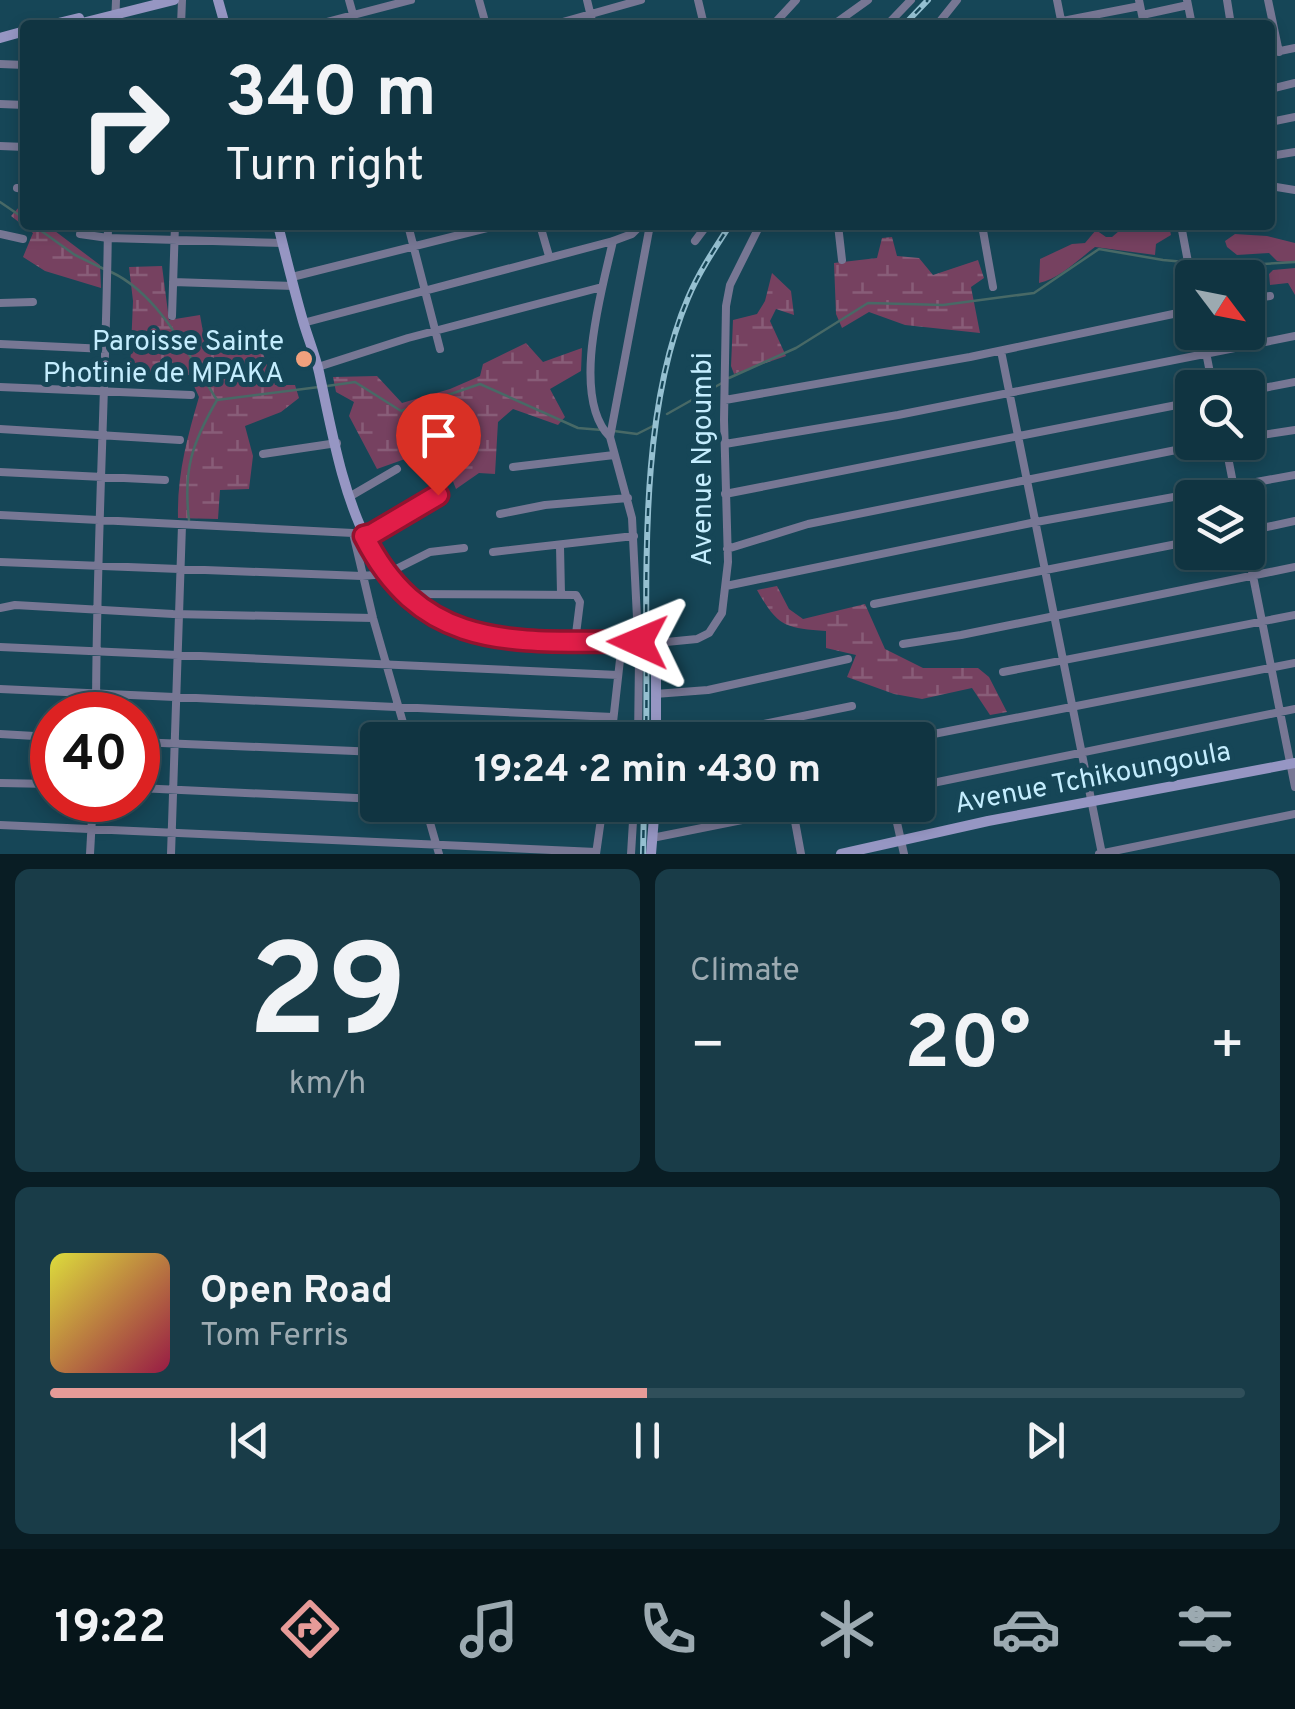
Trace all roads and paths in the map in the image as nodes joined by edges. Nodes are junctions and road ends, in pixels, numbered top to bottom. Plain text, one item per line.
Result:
1 (148, 0) edge
2 (178, 0) edge
3 (349, 0) edge
4 (411, 0) edge
5 (587, 0) edge
6 (640, 0) edge
7 (796, 0) edge
8 (868, 0) edge
9 (911, 0) edge
10 (958, 0) edge
11 (1188, 3) edge
12 (116, 12) edge
13 (1141, 12) edge
14 (590, 13) junction
15 (75, 20) edge
16 (90, 20) edge
17 (355, 20) edge
18 (568, 20) edge
19 (592, 20) edge
20 (778, 20) edge
21 (840, 20) edge
22 (892, 20) edge
23 (941, 20) edge
24 (1083, 20) edge
25 (108, 230) edge
26 (175, 230) edge
27 (279, 230) edge
28 (409, 230) edge
29 (481, 230) edge
30 (541, 230) edge
31 (631, 230) edge
32 (649, 230) edge
33 (703, 230) edge
34 (757, 230) edge
35 (839, 230) edge
36 (983, 230) edge
37 (1182, 230) edge
38 (0, 234) edge
39 (80, 234) dead end
40 (108, 238) junction
41 (22, 239) dead end
42 (175, 239) junction
43 (613, 241) junction
44 (695, 241) dead end
45 (283, 243) junction
46 (414, 248) junction
47 (548, 256) junction
48 (842, 260) dead end
49 (1188, 260) edge
50 (174, 282) junction
51 (293, 282) junction
52 (602, 286) junction
53 (993, 287) dead end
54 (424, 289) junction
55 (1270, 296) dead end
56 (1265, 297) edge
57 (33, 302) dead end
58 (0, 303) edge
59 (1175, 314) edge
60 (172, 316) dead end
61 (303, 322) junction
62 (435, 331) junction
63 (1295, 336) edge
64 (0, 344) edge
65 (106, 349) junction
66 (440, 349) dead end
67 (1205, 350) edge
68 (1001, 351) junction
69 (1206, 354) junction
70 (318, 367) junction
71 (1210, 370) edge
72 (1295, 382) edge
73 (0, 387) edge
74 (1265, 388) edge
75 (103, 392) junction
76 (1010, 393) junction
77 (191, 395) dead end
78 (725, 400) junction
79 (1175, 406) edge
80 (0, 429) edge
81 (1295, 430) edge
82 (1265, 434) edge
83 (102, 435) junction
84 (610, 437) junction
85 (1019, 438) junction
86 (180, 440) dead end
87 (336, 443) junction
88 (725, 444) junction
89 (1175, 451) edge
90 (263, 454) dead end
91 (614, 455) junction
92 (513, 467) dead end
93 (396, 469) dead end
94 (0, 472) edge
95 (1295, 475) edge
96 (102, 476) junction
97 (165, 480) dead end
98 (1028, 481) junction
99 (1265, 484) edge
100 (725, 494) junction
101 (438, 495) dead end
102 (348, 498) junction
103 (628, 498) junction
104 (1175, 502) edge
105 (500, 514) dead end
106 (0, 515) edge
107 (100, 520) junction
108 (1295, 521) edge
109 (1036, 522) junction
110 (182, 525) junction
111 (1265, 527) edge
112 (359, 534) junction
113 (634, 536) junction
114 (1175, 545) edge
115 (560, 546) junction
116 (464, 548) dead end
117 (727, 549) junction
118 (493, 552) dead end
119 (0, 562) edge
120 (97, 566) junction
121 (1295, 568) edge
122 (1046, 569) junction
123 (178, 570) junction
124 (1252, 570) edge
125 (386, 574) junction
126 (362, 576) junction
127 (1253, 576) junction
128 (726, 586) junction
129 (405, 594) junction
130 (560, 594) junction
131 (874, 604) dead end
132 (0, 608) edge
133 (96, 609) junction
134 (178, 614) junction
135 (1055, 614) junction
136 (1295, 615) edge
137 (373, 618) junction
138 (1263, 621) junction
139 (575, 642) junction
140 (622, 642) junction
141 (647, 643) junction
142 (903, 644) dead end
143 (0, 647) edge
144 (97, 650) junction
145 (177, 653) junction
146 (848, 659) dead end
147 (1064, 662) junction
148 (387, 663) junction
149 (1295, 663) edge
150 (1272, 668) junction
151 (1002, 672) dead end
152 (618, 675) junction
153 (0, 689) edge
154 (72, 692) edge
155 (96, 692) edge
156 (655, 694) junction
157 (160, 696) edge
158 (176, 697) junction
159 (852, 706) dead end
160 (398, 708) junction
161 (1073, 708) junction
162 (1295, 709) edge
163 (1280, 712) junction
164 (613, 717) junction
165 (402, 722) edge
166 (613, 722) edge
167 (640, 722) edge
168 (656, 722) edge
169 (779, 722) edge
170 (0, 734) edge
171 (935, 734) edge
172 (30, 736) edge
173 (160, 743) edge
174 (175, 743) junction
175 (360, 751) edge
176 (1082, 752) junction
177 (1293, 763) edge
178 (935, 782) edge
179 (0, 783) edge
180 (30, 784) edge
181 (1295, 787) edge
182 (160, 789) edge
183 (173, 790) junction
184 (360, 799) edge
185 (1092, 802) junction
186 (1295, 814) edge
187 (92, 822) edge
188 (430, 822) edge
189 (600, 822) edge
190 (633, 822) edge
191 (653, 822) edge
192 (725, 822) edge
193 (796, 822) edge
194 (897, 822) edge
195 (0, 824) edge
196 (92, 828) junction
197 (171, 833) junction
198 (652, 838) junction
199 (901, 840) junction
200 (438, 849) edge
201 (596, 853) edge
202 (90, 854) edge
203 (170, 854) edge
204 (631, 854) edge
205 (651, 854) edge
206 (801, 854) edge
207 (841, 854) edge
208 (904, 854) edge
209 (1101, 854) edge

1 - 12 street
2 - 12 street
3 - 17 street
4 - 17 street
5 - 14 street
6 - 14 street
7 - 20 street
8 - 21 street
9 - 22 street
10 - 23 street
11 - 13 street
12 - 15 street
12 - 16 street
13 - 24 street
14 - 18 street
14 - 19 street
25 - 40 street
26 - 42 street
27 - 45 street
28 - 46 street
29 - 46 street
30 - 47 street
31 - 43 street
32 - 84 street
33 - 44 street
34 - 78 street, Avenue Ngoumbi
35 - 48 street
36 - 53 street
37 - 49 street
38 - 41 street
39 - 40 street
40 - 42 street
40 - 65 street
42 - 45 street
42 - 50 street
43 - 47 street
43 - 52 street
45 - 51 street
46 - 51 street
46 - 54 street
47 - 54 street
50 - 51 street
50 - 60 street
51 - 61 street
52 - 62 street
52 - 84 street
54 - 61 street
54 - 62 street
55 - 56 street
57 - 58 street
59 - 68 street
61 - 70 street
62 - 66 street
62 - 70 street
63 - 69 street
64 - 65 street
65 - 75 street
67 - 69 street
68 - 76 street
68 - 78 street
69 - 71 street
69 - 76 street
70 - 87 street
72 - 74 street
73 - 75 street
75 - 77 street
75 - 83 street
76 - 85 street
76 - 88 street
78 - 88 street, Avenue Ngoumbi
79 - 85 street
80 - 83 street
81 - 82 street
83 - 86 street
83 - 96 street
84 - 91 street
85 - 98 street
85 - 100 street
87 - 90 street
87 - 102 street
88 - 100 street, Avenue Ngoumbi
89 - 98 street
91 - 92 street
91 - 103 street
93 - 102 street
94 - 96 street
95 - 99 street
96 - 97 street
96 - 107 street
98 - 109 street
98 - 117 street
100 - 117 street, Avenue Ngoumbi
101 - 112 street
102 - 112 street
103 - 105 street
103 - 113 street
104 - 109 street
106 - 107 street
107 - 110 street
107 - 120 street
108 - 111 street
109 - 122 street
109 - 128 street
110 - 112 street
110 - 123 street
112 - 125 street
112 - 126 street
113 - 115 street
113 - 141 street
114 - 122 street
115 - 118 street
115 - 130 street
116 - 125 street
117 - 128 street, Avenue Ngoumbi
119 - 120 street
120 - 123 street
120 - 133 street
121 - 127 street
122 - 131 street
122 - 135 street
123 - 126 street
123 - 134 street
124 - 127 street
125 - 126 street
125 - 129 street
126 - 137 street
127 - 135 street
127 - 138 street
128 - 141 street, Avenue Ngoumbi
129 - 130 street
129 - 139 street
130 - 139 street
132 - 133 street
133 - 134 street
133 - 144 street
134 - 137 street
134 - 145 street
135 - 142 street
135 - 147 street
136 - 138 street
137 - 148 street
138 - 147 street
138 - 150 street
139 - 140 street
140 - 141 street
140 - 152 street
141 - 156 street
141 - 167 street
143 - 144 street
144 - 145 street
144 - 155 street
145 - 148 street
145 - 158 street
146 - 156 street
147 - 151 street
147 - 161 street
148 - 152 street
148 - 160 street
149 - 150 street
150 - 161 street
150 - 163 street
152 - 164 street
153 - 154 street
156 - 168 street
157 - 158 street
158 - 160 street
158 - 174 street
159 - 169 street
160 - 164 street
160 - 165 street
161 - 171 street
161 - 176 street
162 - 163 street
163 - 176 street
163 - 177 street
164 - 166 street
170 - 172 street
173 - 174 street
174 - 175 street
174 - 183 street
176 - 178 street
176 - 185 street
177 - 181 street
177 - 185 street, Avenue Tchikoungoula
179 - 180 street
182 - 183 street
183 - 184 street
183 - 197 street
185 - 199 street, Avenue Tchikoungoula
185 - 209 street
186 - 209 street
187 - 196 street
188 - 200 street
189 - 201 street
190 - 204 street
191 - 198 street
192 - 198 street
193 - 206 street
194 - 199 street
195 - 196 street
196 - 197 street
196 - 202 street
197 - 200 street
197 - 203 street
198 - 205 street
199 - 207 street, Avenue Tchikoungoula
199 - 208 street
200 - 201 street

